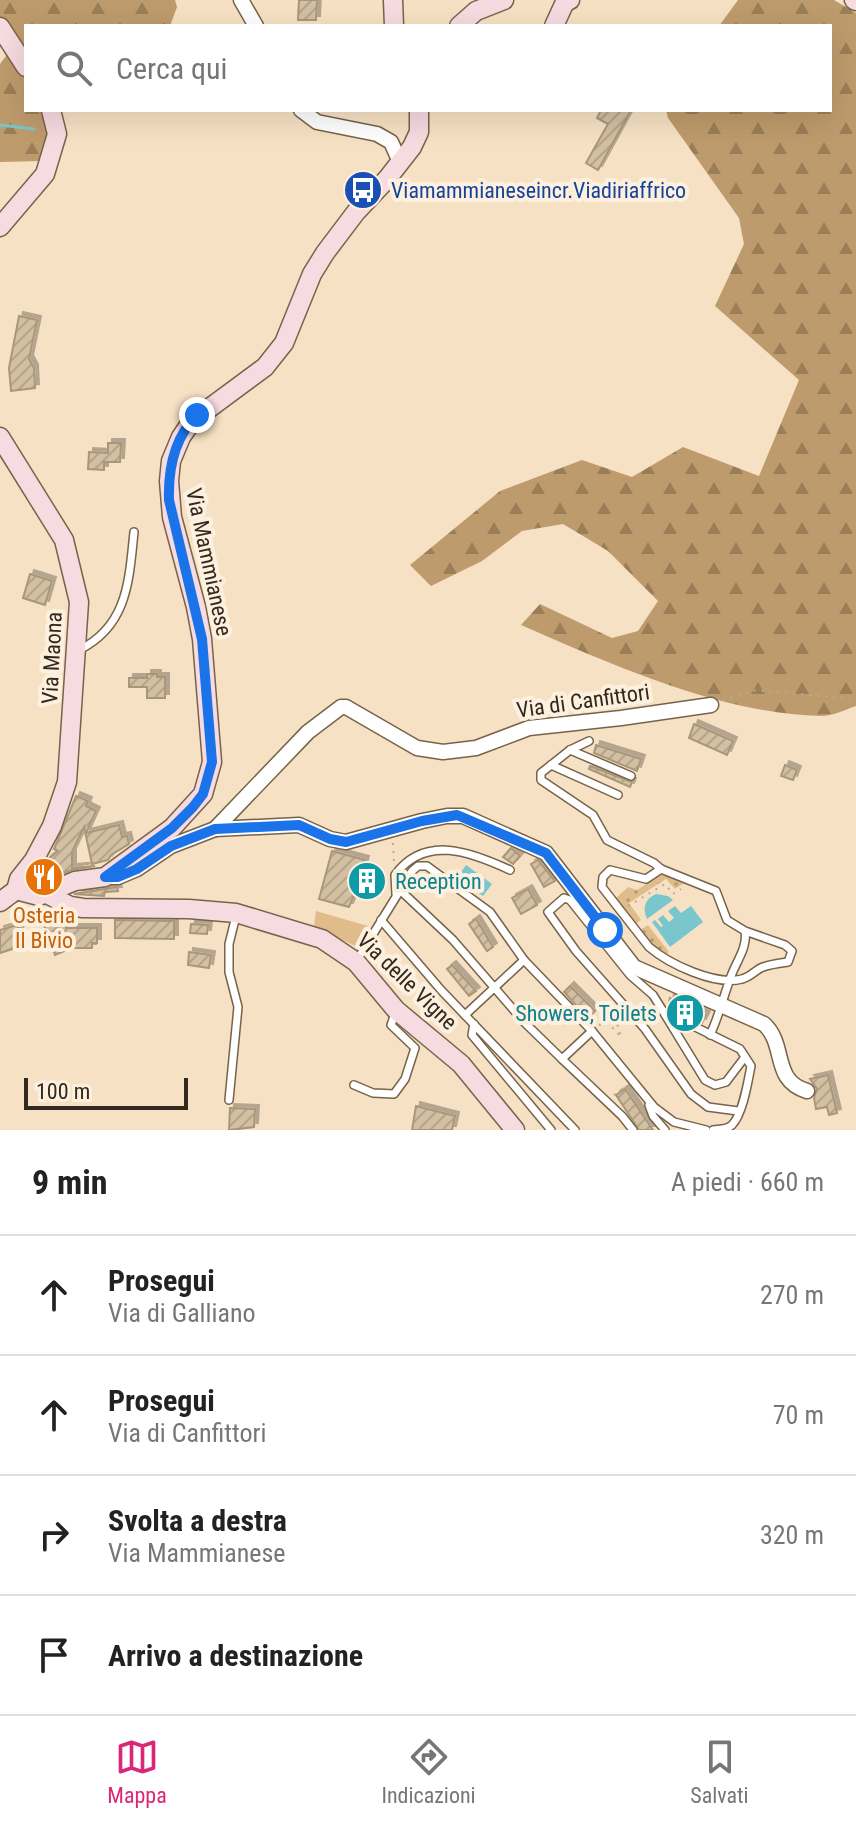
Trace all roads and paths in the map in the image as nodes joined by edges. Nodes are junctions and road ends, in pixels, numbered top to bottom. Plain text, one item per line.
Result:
1 (241, 0) edge
2 (393, 0) edge
3 (504, 0) edge
4 (570, 0) edge
5 (255, 24) edge
6 (394, 24) edge
7 (461, 24) edge
8 (555, 24) edge
9 (0, 27) edge
10 (24, 64) edge
11 (52, 112) edge
12 (304, 112) edge
13 (419, 112) edge
14 (400, 162) junction
15 (0, 227) edge
16 (0, 437) edge
17 (134, 532) dead end
18 (77, 651) junction
19 (856, 699) edge
20 (711, 705) joint
21 (589, 741) dead end
22 (570, 750) junction
23 (551, 765) junction
24 (631, 776) dead end
25 (618, 795) dead end
26 (215, 829) junction
27 (395, 834) dead end
28 (661, 869) junction
29 (510, 870) dead end
30 (395, 875) junction
31 (105, 877) junction
32 (686, 886) dead end
33 (16, 890) junction
34 (398, 893) junction
35 (47, 894) junction
36 (0, 902) edge
37 (620, 910) junction
38 (236, 913) junction
39 (381, 920) junction
40 (745, 931) junction
41 (524, 960) junction
42 (356, 962) junction
43 (730, 979) junction
44 (494, 986) junction
45 (627, 1007) junction
46 (722, 1007) junction
47 (396, 1010) junction
48 (663, 1011) junction
49 (465, 1015) junction
50 (474, 1024) junction
51 (592, 1031) junction
52 (710, 1035) junction
53 (745, 1057) junction
54 (562, 1059) junction
55 (354, 1085) dead end
56 (624, 1088) dead end
57 (807, 1091) dead end
58 (647, 1099) junction
59 (229, 1100) dead end
60 (606, 1100) junction
61 (738, 1111) junction
62 (515, 1130) edge
63 (551, 1130) edge
64 (575, 1130) edge
65 (633, 1130) edge
66 (665, 1130) edge
67 (706, 1130) edge
68 (713, 1130) edge

1 - 5 street
2 - 6 main road
3 - 7 main road
4 - 8 main road
9 - 10 main road
11 - 15 main road
12 - 14 street
13 - 14 main road, Via Mammianese
14 - 31 main road, Via Mammianese
16 - 18 main road, Via Maona
17 - 18 lane
18 - 33 main road, Via Maona
19 - 20 path
20 - 26 street, Via di Canfittori
21 - 22 lane
22 - 23 lane
22 - 24 lane
23 - 25 lane
23 - 28 lane
26 - 31 street, Via di Canfittori
26 - 46 street
27 - 30 path
28 - 37 lane
28 - 40 lane
29 - 30 lane
30 - 34 lane
31 - 35 main road, Via Mammianese
32 - 37 path
33 - 35 main road, Via Mammianese
33 - 36 main road
34 - 39 lane
34 - 41 lane
34 - 44 lane
35 - 38 main road, Via delle Vigne
37 - 43 lane
38 - 42 main road, Via delle Vigne
38 - 59 lane
39 - 42 lane
39 - 49 lane
40 - 43 lane
40 - 43 lane
41 - 44 lane
41 - 51 lane
42 - 47 main road, Via delle Vigne
43 - 46 lane
44 - 49 lane
44 - 54 lane
45 - 48 lane
45 - 51 path
45 - 61 lane
46 - 52 lane
46 - 57 street
47 - 55 lane
47 - 62 main road, Via delle Vigne
48 - 52 lane
48 - 53 lane
49 - 50 lane
50 - 63 lane
50 - 64 lane
51 - 54 lane
51 - 58 lane
52 - 53 lane
53 - 61 lane
54 - 60 lane
56 - 60 path
58 - 66 lane
58 - 67 lane
60 - 65 lane
61 - 68 lane

